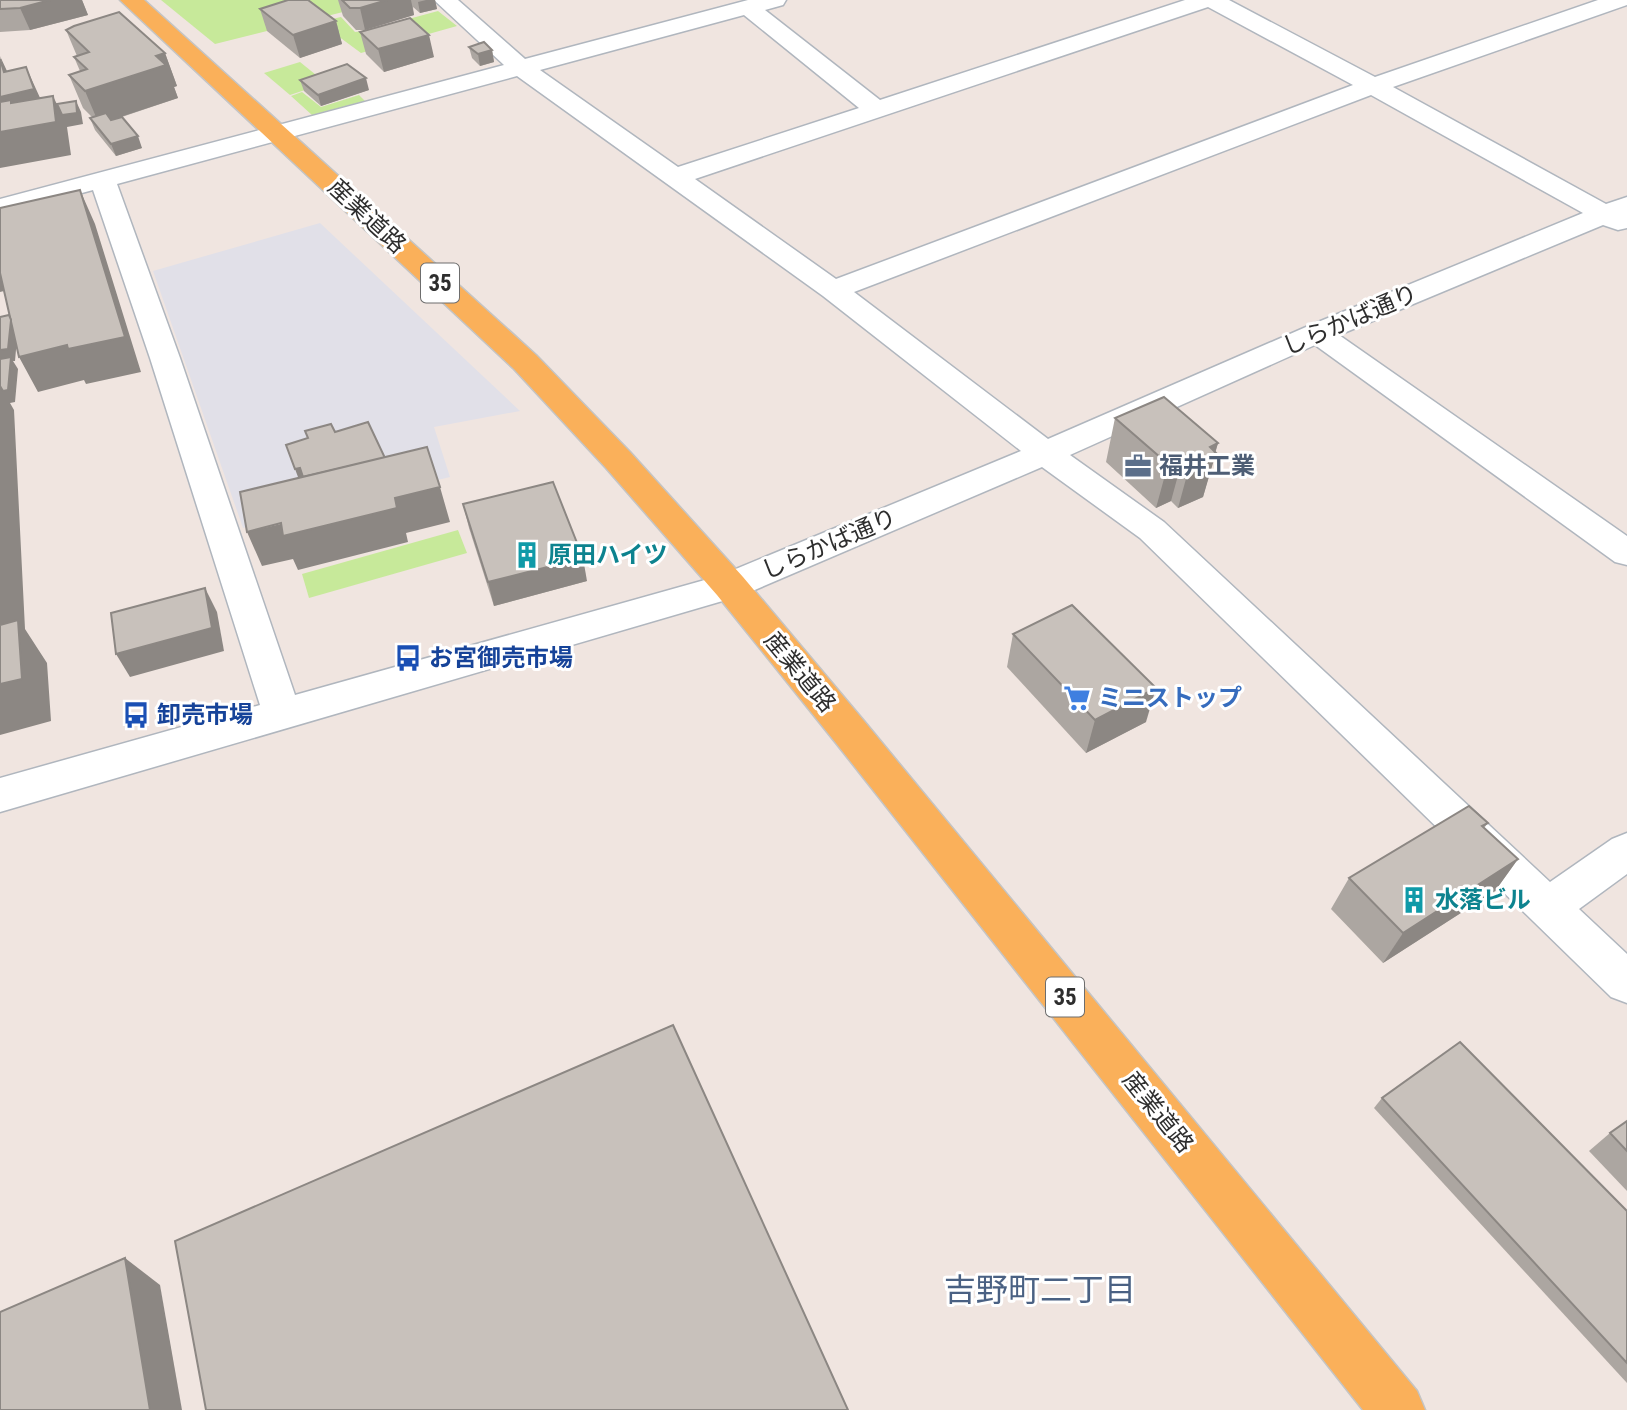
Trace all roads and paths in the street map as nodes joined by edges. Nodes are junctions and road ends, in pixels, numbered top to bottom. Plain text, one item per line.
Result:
1 (131, 0) edge
2 (445, 0) edge
3 (775, 0) edge
4 (1209, 0) edge
5 (1620, 0) edge
6 (748, 7) junction
7 (522, 68) junction
8 (1373, 86) junction
9 (877, 110) junction
10 (277, 133) junction
11 (675, 177) junction
12 (102, 179) junction
13 (0, 206) edge
14 (1619, 215) edge
15 (833, 290) junction
16 (1317, 333) junction
17 (1045, 453) junction
18 (1627, 553) edge
19 (730, 586) junction
20 (282, 715) junction
21 (0, 795) edge
22 (1627, 851) edge
23 (1547, 908) junction
24 (1627, 983) edge
25 (1398, 1410) edge

1 - 10 main road, 産業道路 / 35
2 - 7 street
3 - 6 street
4 - 8 street
4 - 9 street
5 - 8 street
6 - 7 street
6 - 9 street
7 - 10 street
7 - 11 street
8 - 14 street
8 - 15 street
9 - 11 street
10 - 12 street
10 - 19 main road, 産業道路 / 35
11 - 15 street
12 - 13 street
12 - 20 street
14 - 16 street, しらかば通り
15 - 17 street
16 - 17 street, しらかば通り
16 - 18 street
17 - 19 street, しらかば通り
17 - 23 street
19 - 20 street, しらかば通り
19 - 25 main road, 産業道路 / 35
20 - 21 street, しらかば通り
22 - 23 street
23 - 24 street

